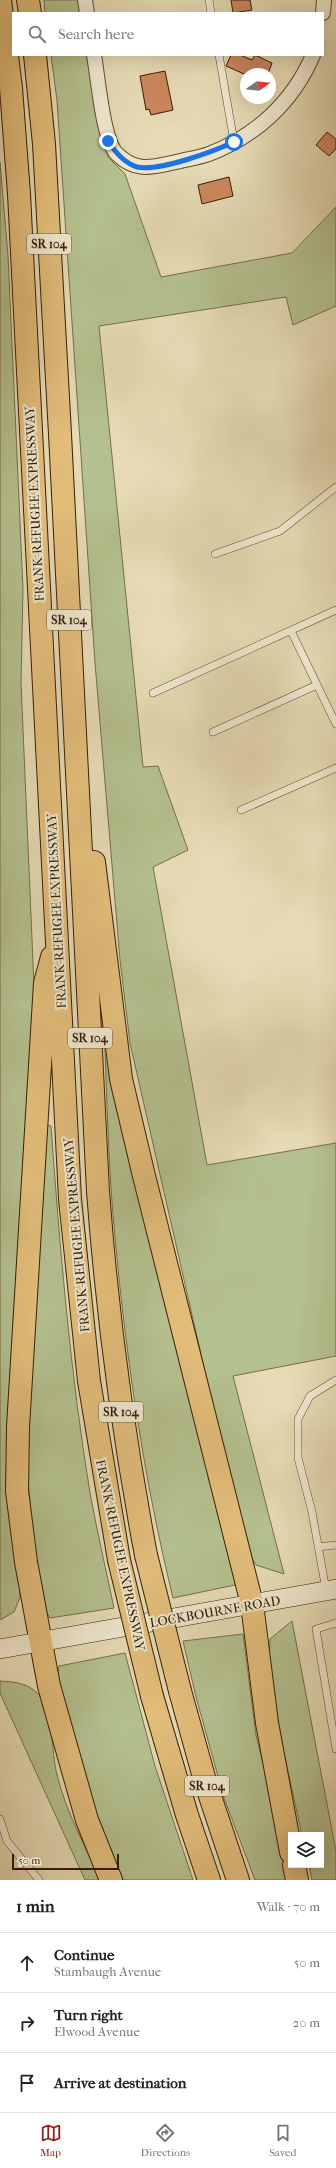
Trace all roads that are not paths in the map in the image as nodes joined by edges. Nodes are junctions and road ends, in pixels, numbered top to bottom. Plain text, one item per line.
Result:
1 (0, 0) edge
2 (28, 0) edge
3 (85, 0) edge
4 (209, 0) edge
5 (324, 0) edge
6 (30, 12) edge
7 (87, 12) edge
8 (211, 12) edge
9 (323, 12) edge
10 (35, 56) edge
11 (94, 56) edge
12 (219, 56) edge
13 (312, 56) edge
14 (234, 142) junction
15 (336, 487) edge
16 (215, 554) dead end
17 (336, 610) edge
18 (291, 631) junction
19 (317, 685) junction
20 (153, 693) dead end
21 (336, 723) edge
22 (213, 732) dead end
23 (336, 768) edge
24 (79, 806) junction
25 (241, 810) dead end
26 (58, 931) junction
27 (336, 1380) edge
28 (336, 1545) edge
29 (318, 1547) junction
30 (331, 1589) edge
31 (252, 1604) junction
32 (336, 1624) edge
33 (42, 1643) junction
34 (0, 1649) edge
35 (336, 1749) edge
36 (0, 1819) edge
37 (288, 1836) edge
38 (295, 1868) edge
39 (39, 1880) edge
40 (111, 1880) edge
41 (209, 1880) edge
42 (238, 1880) edge
43 (297, 1880) edge

1 - 26 highway, FRANK-REFUGEE EXPRESSWAY / SR 104
2 - 6 highway
3 - 7 street
4 - 8 lane
5 - 9 street
10 - 24 highway, FRANK-REFUGEE EXPRESSWAY / SR 104
11 - 14 street
12 - 14 lane
13 - 14 street
15 - 16 lane
17 - 18 lane
18 - 19 lane
18 - 20 lane
19 - 21 lane
19 - 22 lane
23 - 25 lane
24 - 31 highway
24 - 42 highway, FRANK-REFUGEE EXPRESSWAY / SR 104, bridge
26 - 33 highway
26 - 41 highway, FRANK-REFUGEE EXPRESSWAY / SR 104, bridge
27 - 29 lane
28 - 29 lane
29 - 30 lane
30 - 31 main road, LOCKBOURNE ROAD
31 - 33 main road, LOCKBOURNE ROAD
31 - 37 highway
32 - 35 lane
33 - 34 main road, LOCKBOURNE ROAD
33 - 40 highway
36 - 39 lane
38 - 43 highway

